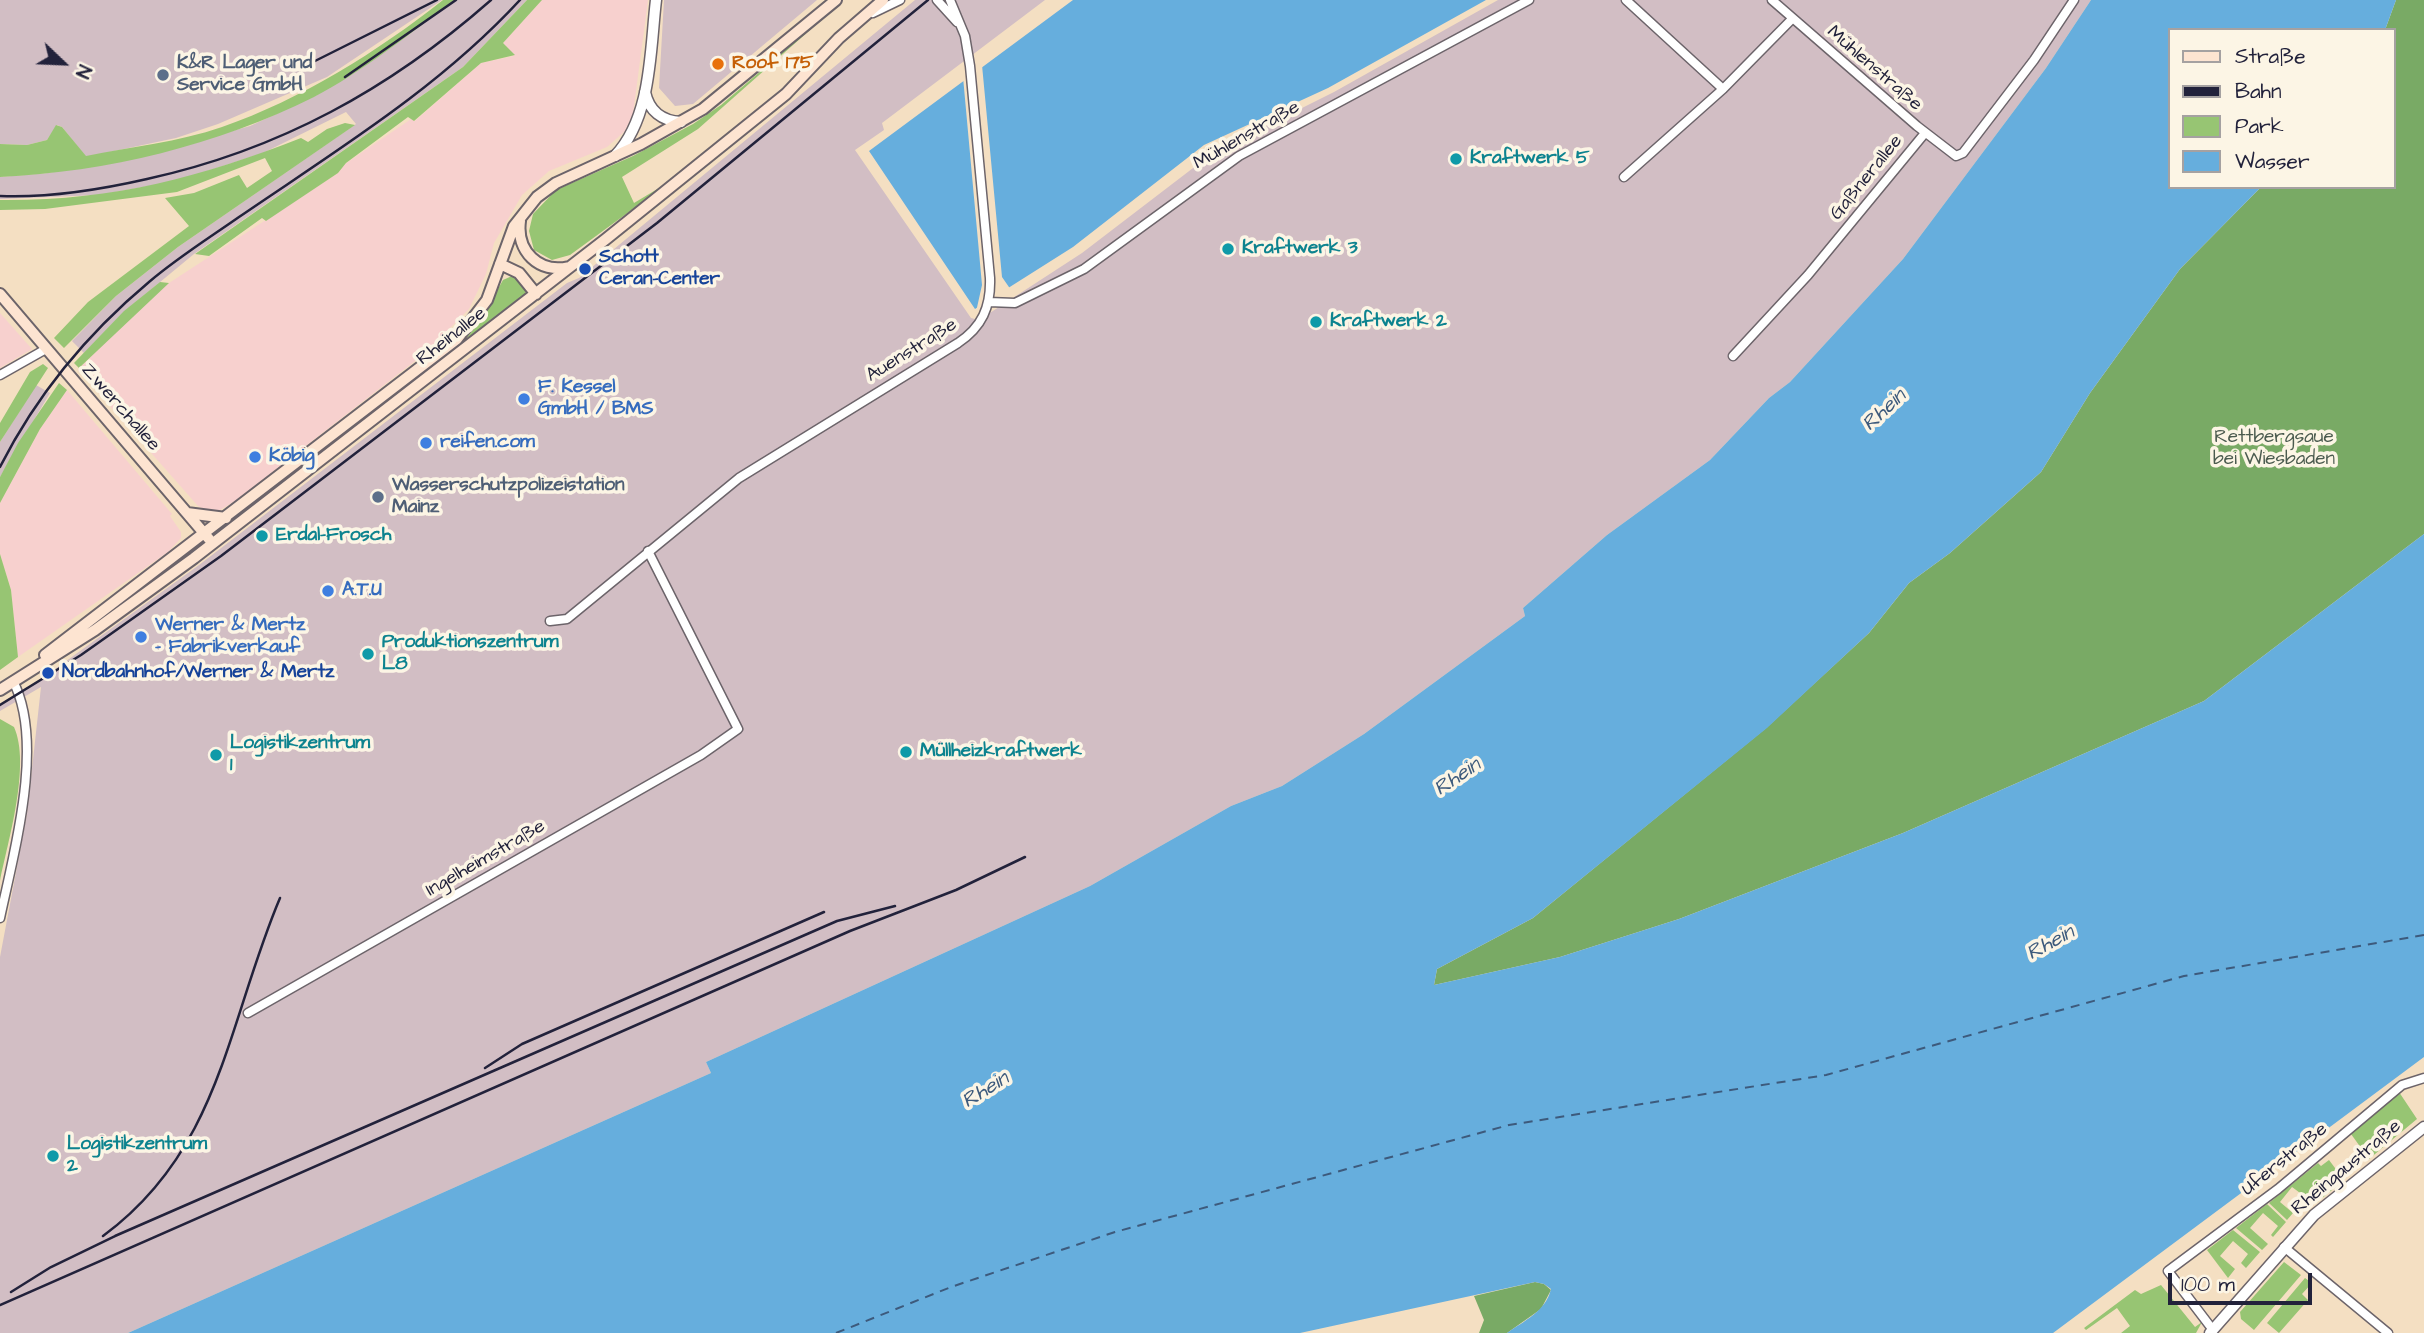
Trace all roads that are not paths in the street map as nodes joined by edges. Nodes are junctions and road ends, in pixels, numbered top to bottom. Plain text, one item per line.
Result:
1 (656, 0) edge
2 (836, 0) edge
3 (883, 0) edge
4 (900, 0) edge
5 (937, 0) edge
6 (1530, 0) edge
7 (1626, 0) edge
8 (1772, 0) edge
9 (2074, 0) edge
10 (950, 1) edge
11 (1792, 19) junction
12 (858, 21) junction
13 (962, 27) junction
14 (645, 89) junction
15 (1723, 89) junction
16 (682, 122) junction
17 (1925, 133) junction
18 (613, 158) junction
19 (1624, 177) dead end
20 (521, 215) junction
21 (500, 264) junction
22 (570, 267) junction
23 (0, 294) edge
24 (536, 294) junction
25 (989, 302) junction
26 (46, 349) junction
27 (1733, 356) dead end
28 (0, 375) edge
29 (187, 513) junction
30 (228, 517) junction
31 (206, 535) junction
32 (213, 544) junction
33 (648, 551) junction
34 (550, 621) dead end
35 (17, 678) junction
36 (0, 690) edge
37 (0, 918) edge
38 (248, 1013) dead end
39 (2424, 1078) edge
40 (2424, 1127) edge
41 (2284, 1248) junction
42 (2212, 1331) edge
43 (2388, 1333) edge

1 - 14 street
2 - 16 main road, Rheinallee
3 - 12 main road, Rheinallee
4 - 12 street
5 - 13 street
6 - 25 street, Mühlenstraße
7 - 15 street
8 - 11 street, Mühlenstraße
9 - 17 street, Gaßnerallee
10 - 13 street
11 - 15 street
11 - 17 street, Mühlenstraße
12 - 22 main road, Rheinallee
13 - 25 street
14 - 16 street
14 - 18 street
15 - 19 street
16 - 18 main road, Rheinallee
17 - 27 street, Gaßnerallee
18 - 20 main road, Rheinallee
20 - 21 main road, Rheinallee
20 - 22 main road
21 - 24 main road
21 - 30 main road, Rheinallee
22 - 24 main road, Rheinallee
23 - 26 main road, Zwerchallee
24 - 32 main road, Rheinallee
25 - 33 street, Auenstraße
26 - 28 street
26 - 29 main road, Zwerchallee
29 - 30 main road
29 - 31 main road, Zwerchallee
30 - 31 main road, Rheinallee
31 - 32 main road, Zwerchallee
31 - 35 main road, Rheinallee
32 - 35 main road, Rheinallee
33 - 34 street, Auenstraße
33 - 38 street, Ingelheimstraße
35 - 36 main road, Rheinallee
35 - 37 street
39 - 42 street, Uferstraße
40 - 41 street, Rheingaustraße
41 - 42 street, Rheingaustraße
41 - 43 street

